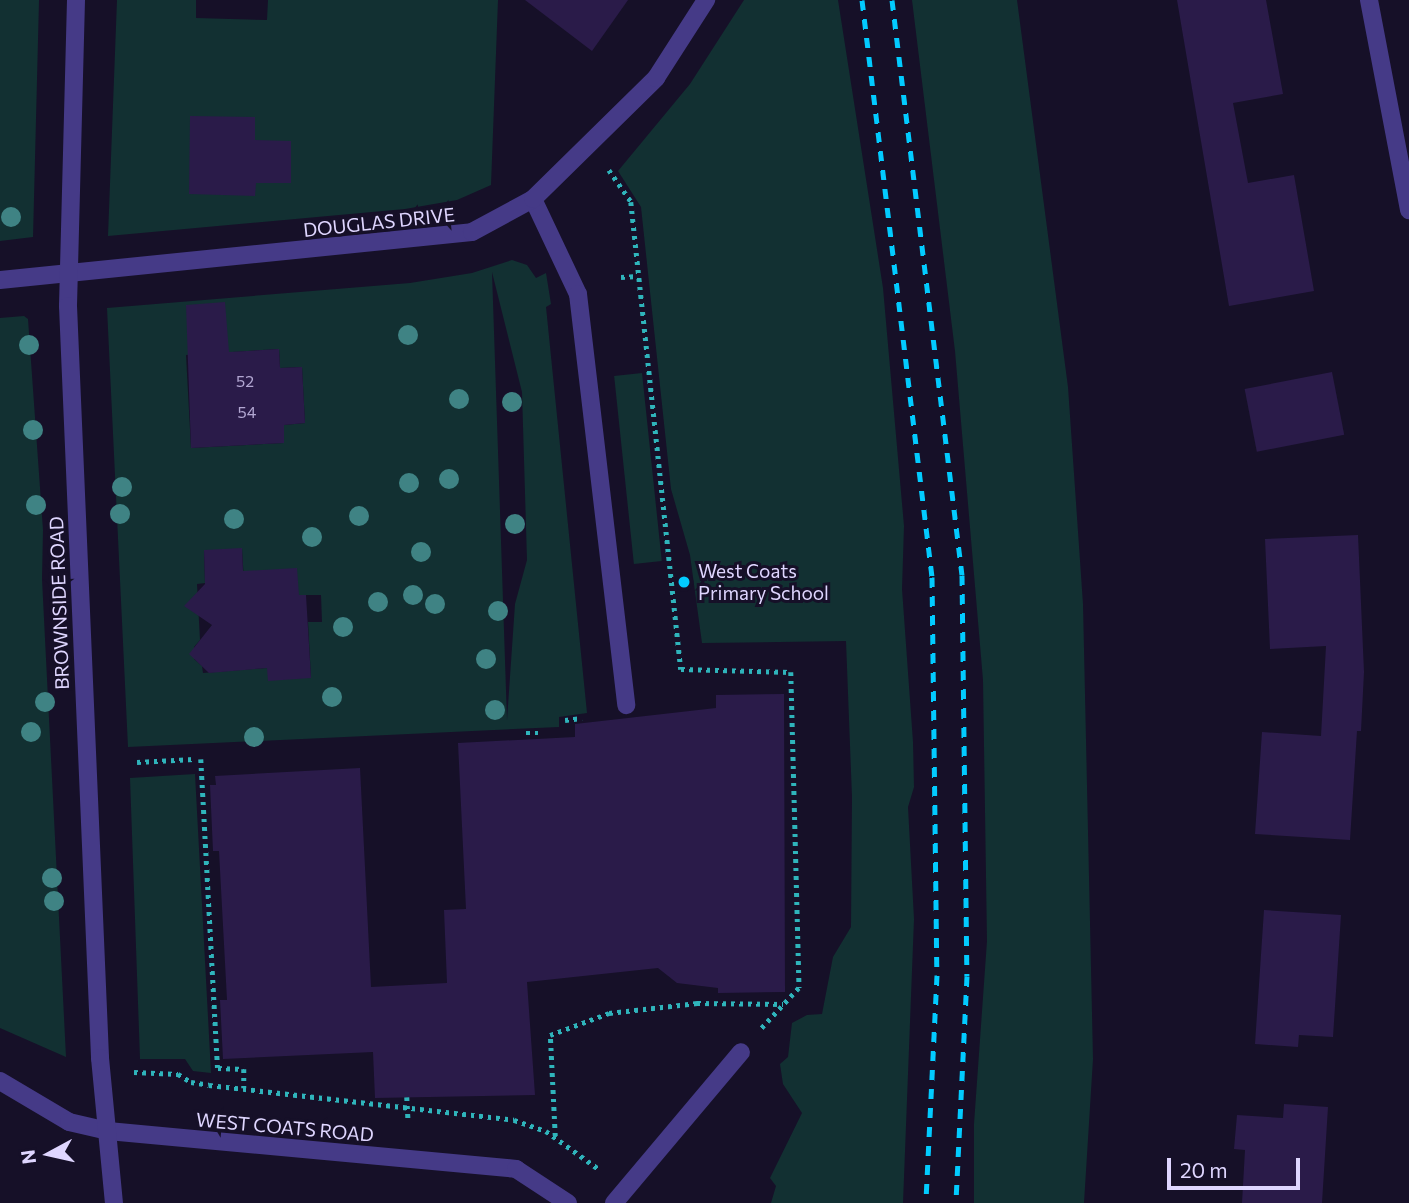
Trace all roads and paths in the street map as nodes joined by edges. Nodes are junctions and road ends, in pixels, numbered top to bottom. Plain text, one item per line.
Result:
1 (76, 0) edge
2 (706, 0) edge
3 (1369, 0) edge
4 (609, 170) dead end
5 (533, 200) junction
6 (1409, 210) edge
7 (67, 274) junction
8 (638, 276) junction
9 (621, 277) dead end
10 (0, 280) edge
11 (626, 705) dead end
12 (582, 718) dead end
13 (565, 720) dead end
14 (526, 733) dead end
15 (542, 733) dead end
16 (201, 759) dead end
17 (194, 760) dead end
18 (136, 762) dead end
19 (783, 1004) junction
20 (741, 1052) joint
21 (131, 1071) dead end
22 (0, 1081) edge
23 (244, 1088) junction
24 (407, 1097) dead end
25 (407, 1106) junction
26 (408, 1119) dead end
27 (108, 1131) junction
28 (555, 1137) junction
29 (591, 1163) junction
30 (587, 1169) dead end
31 (626, 1189) junction
32 (114, 1203) edge
33 (568, 1203) edge
34 (614, 1203) edge

1 - 7 street, BROWNSIDE ROAD
2 - 5 street, DOUGLAS DRIVE
3 - 6 street
4 - 8 path
5 - 7 street, DOUGLAS DRIVE
5 - 11 street
7 - 10 street, DOUGLAS DRIVE
7 - 27 street, BROWNSIDE ROAD
8 - 9 path
8 - 19 path
12 - 13 path
14 - 15 path
16 - 23 path
17 - 18 path
19 - 20 path
19 - 28 path
20 - 31 street
21 - 23 path
22 - 27 street, WEST COATS ROAD
23 - 25 path
24 - 25 path
25 - 26 path
25 - 28 path
27 - 32 street, BROWNSIDE ROAD
27 - 33 street, WEST COATS ROAD
28 - 29 path
29 - 30 path
29 - 31 path
31 - 34 street

